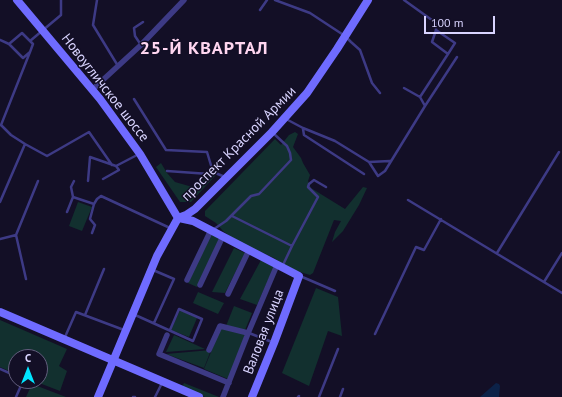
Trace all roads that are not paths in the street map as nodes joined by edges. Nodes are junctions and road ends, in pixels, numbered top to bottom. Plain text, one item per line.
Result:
1 (18, 0) edge
2 (61, 0) edge
3 (97, 0) edge
4 (184, 0) edge
5 (267, 0) edge
6 (275, 0) edge
7 (368, 0) edge
8 (404, 0) edge
9 (260, 10) dead end
10 (143, 22) dead end
11 (43, 30) junction
12 (436, 30) junction
13 (345, 36) junction
14 (0, 40) edge
15 (30, 41) junction
16 (9, 44) junction
17 (141, 45) junction
18 (30, 52) junction
19 (448, 54) junction
20 (457, 57) dead end
21 (118, 66) junction
22 (404, 88) dead end
23 (93, 89) junction
24 (380, 93) dead end
25 (420, 97) junction
26 (134, 99) dead end
27 (425, 106) junction
28 (285, 119) junction
29 (0, 125) edge
30 (303, 128) junction
31 (272, 132) junction
32 (25, 144) junction
33 (559, 152) dead end
34 (140, 154) junction
35 (391, 161) junction
36 (369, 162) junction
37 (112, 165) junction
38 (116, 166) junction
39 (167, 171) dead end
40 (213, 172) junction
41 (364, 174) dead end
42 (227, 178) junction
43 (103, 179) dead end
44 (38, 181) dead end
45 (74, 181) dead end
46 (88, 181) dead end
47 (326, 187) dead end
48 (73, 197) junction
49 (408, 200) dead end
50 (0, 202) edge
51 (94, 204) junction
52 (67, 212) dead end
53 (232, 216) junction
54 (178, 218) junction
55 (441, 219) junction
56 (172, 229) junction
57 (211, 230) junction
58 (92, 233) dead end
59 (16, 235) junction
60 (223, 236) junction
61 (0, 239) edge
62 (292, 246) junction
63 (249, 250) junction
64 (497, 253) junction
65 (562, 253) edge
66 (279, 266) junction
67 (104, 269) dead end
68 (152, 269) junction
69 (300, 276) junction
70 (26, 278) dead end
71 (187, 280) dead end
72 (544, 282) junction
73 (200, 285) dead end
74 (335, 291) dead end
75 (562, 293) edge
76 (228, 294) dead end
77 (0, 312) edge
78 (133, 314) junction
79 (85, 315) junction
80 (154, 323) junction
81 (126, 331) junction
82 (168, 333) junction
83 (248, 333) junction
84 (375, 334) dead end
85 (64, 340) junction
86 (274, 343) junction
87 (338, 349) dead end
88 (209, 350) dead end
89 (114, 360) junction
90 (162, 381) junction
91 (229, 383) junction
92 (343, 389) dead end
93 (98, 397) edge
94 (155, 397) edge
95 (199, 397) edge
96 (223, 397) edge
97 (252, 397) edge
98 (319, 397) edge
99 (340, 397) edge

1 - 11 main road, Новоугличское шоссе
2 - 11 lane
3 - 21 lane
4 - 17 street
5 - 9 lane
6 - 13 lane
7 - 13 main road, проспект Красной Армии
8 - 12 lane
10 - 17 lane
11 - 15 lane
11 - 23 main road, Новоугличское шоссе
12 - 19 lane
12 - 19 lane
13 - 24 lane
13 - 28 main road, проспект Красной Армии
14 - 16 lane
15 - 16 lane
15 - 18 lane
16 - 18 lane
17 - 21 street
18 - 29 lane
19 - 25 lane
20 - 27 lane
21 - 23 street
22 - 25 lane
23 - 34 main road, Новоугличское шоссе
25 - 27 lane
26 - 40 lane
27 - 35 lane
28 - 30 lane
28 - 31 main road, проспект Красной Армии
29 - 32 lane
30 - 36 lane
30 - 41 lane
31 - 42 main road, проспект Красной Армии
31 - 53 lane
32 - 37 lane
32 - 50 lane
33 - 64 lane
34 - 38 lane
34 - 54 main road, Новоугличское шоссе
35 - 36 lane
35 - 36 lane
37 - 38 lane
37 - 46 lane
38 - 43 lane
39 - 40 lane
40 - 42 lane
42 - 54 main road, проспект Красной Армии
44 - 59 lane
45 - 48 lane
47 - 62 lane
48 - 51 lane
48 - 52 lane
49 - 55 lane
51 - 56 lane
51 - 58 lane
53 - 57 lane
53 - 62 lane
54 - 56 main road, проспект Красной Армии
54 - 57 main road
55 - 64 lane
55 - 84 lane
56 - 68 main road, проспект Красной Армии
57 - 60 main road
57 - 71 street
59 - 61 lane
59 - 70 lane
60 - 63 main road
60 - 73 street
62 - 66 lane
63 - 66 main road
63 - 76 street
64 - 72 lane
65 - 72 lane
66 - 69 main road
66 - 83 street
67 - 79 lane
68 - 78 main road, проспект Красной Армии
68 - 80 lane
69 - 74 lane
69 - 86 main road, Валовая улица
72 - 75 lane
77 - 85 main road
78 - 80 lane
78 - 81 main road, проспект Красной Армии
79 - 81 lane
79 - 85 lane
80 - 82 lane
81 - 89 main road, проспект Красной Армии
82 - 82 lane
82 - 91 street
83 - 86 lane
83 - 88 street
83 - 91 street
85 - 89 main road
86 - 97 main road, Валовая улица
87 - 98 lane
89 - 90 main road
89 - 93 main road, проспект Красной Армии
90 - 94 lane
90 - 95 main road
91 - 96 street
92 - 99 lane

